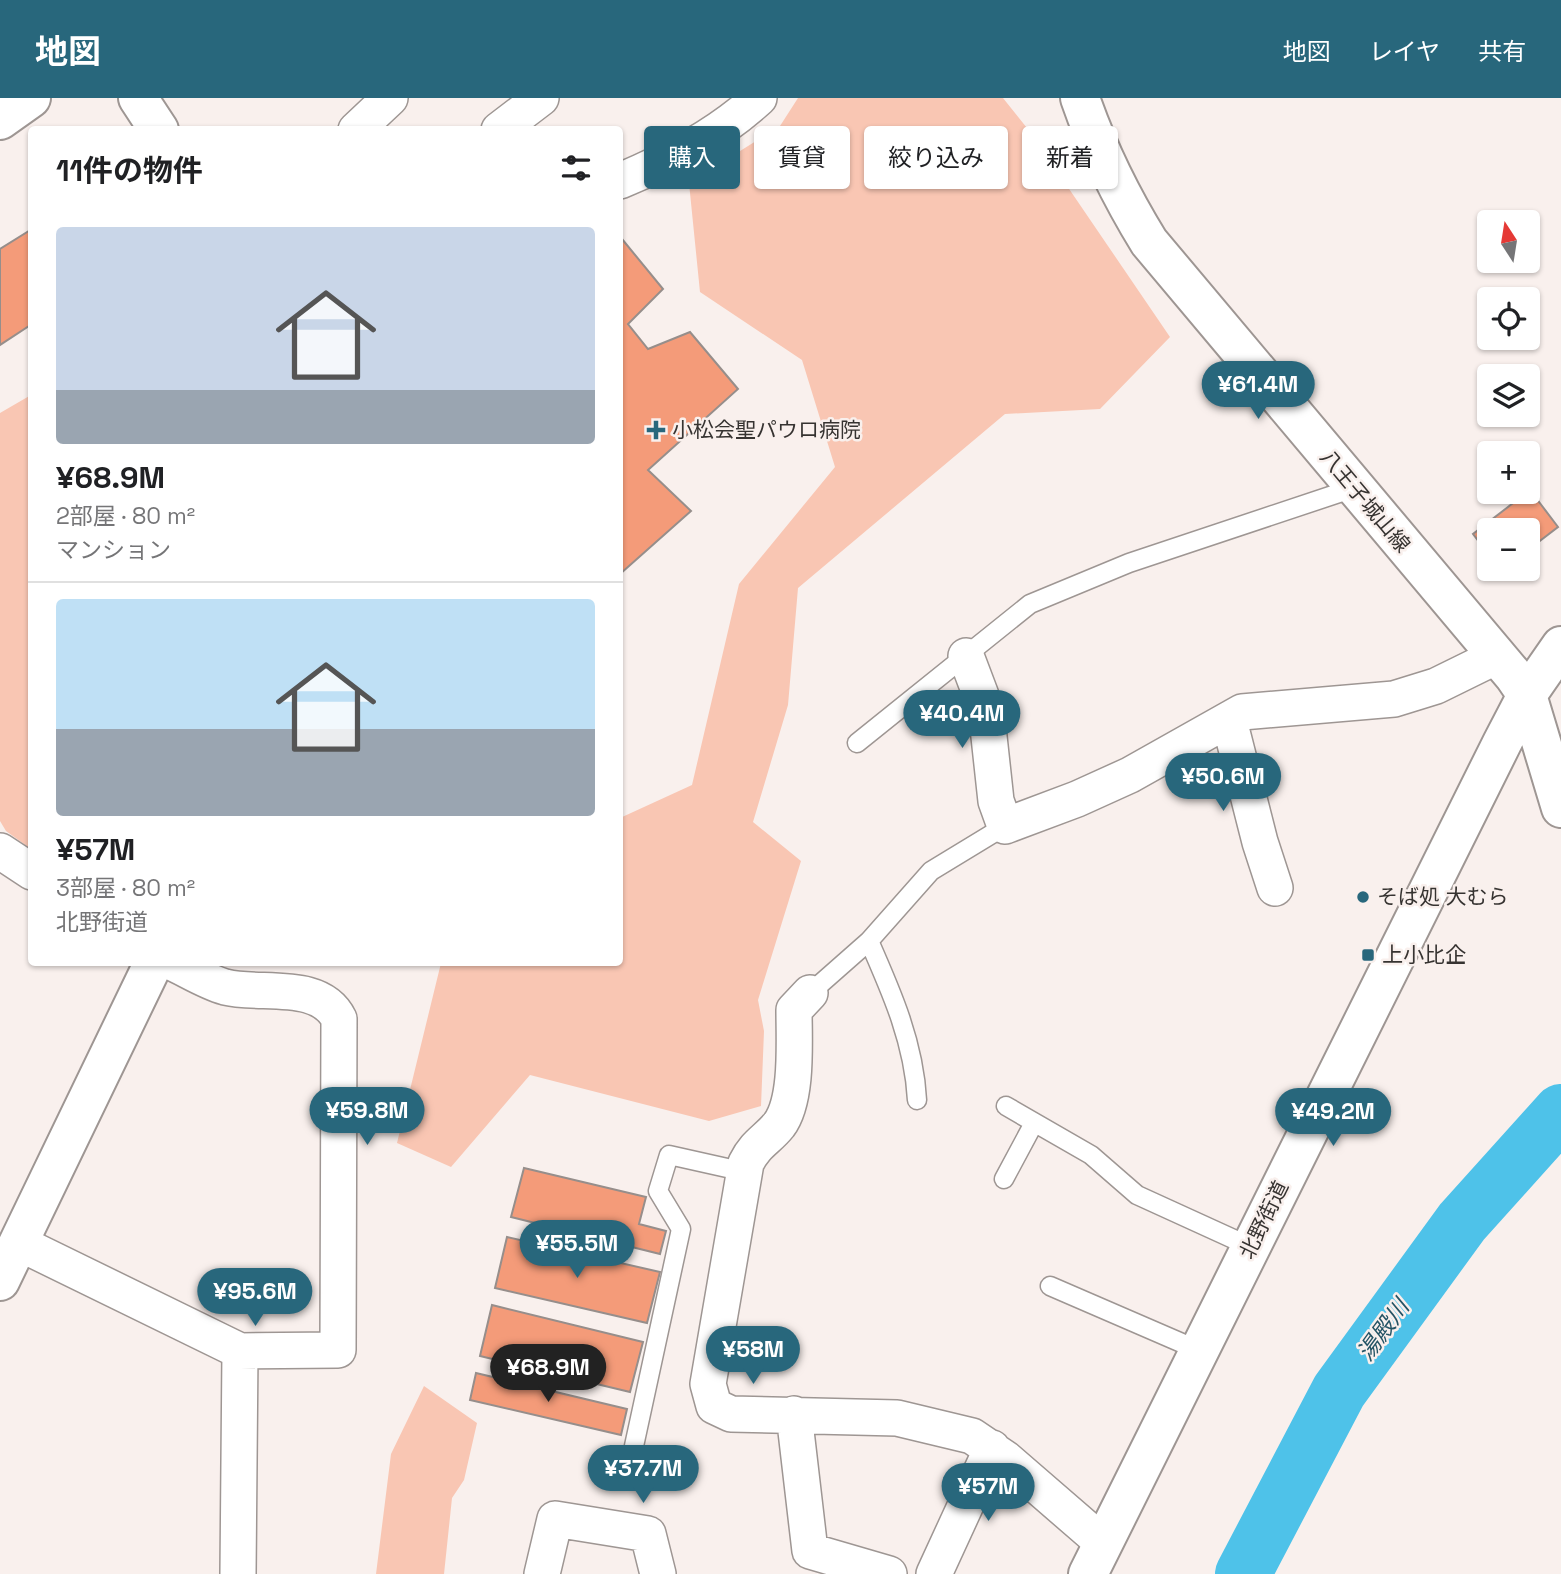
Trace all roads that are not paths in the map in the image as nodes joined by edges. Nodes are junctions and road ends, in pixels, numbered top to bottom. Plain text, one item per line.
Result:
1 (31, 98) edge
2 (138, 98) edge
3 (390, 98) edge
4 (541, 98) edge
5 (759, 98) edge
6 (1081, 98) edge
7 (0, 120) edge
8 (156, 126) edge
9 (360, 126) edge
10 (504, 126) edge
11 (623, 180) edge
12 (1354, 488) junction
13 (1561, 646) edge
14 (966, 656) junction
15 (1495, 657) junction
16 (1527, 695) junction
17 (1229, 720) junction
18 (857, 743) dead end
19 (1561, 808) edge
20 (1005, 826) junction
21 (0, 851) edge
22 (28, 869) edge
23 (1275, 888) dead end
24 (869, 941) junction
25 (152, 966) edge
26 (180, 966) edge
27 (810, 993) joint
28 (917, 1100) dead end
29 (1006, 1106) dead end
30 (1034, 1123) junction
31 (745, 1171) junction
32 (1004, 1179) dead end
33 (19, 1243) junction
34 (1251, 1247) junction
35 (0, 1281) edge
36 (1050, 1286) dead end
37 (1198, 1350) junction
38 (240, 1351) junction
39 (794, 1414) junction
40 (634, 1446) dead end
41 (992, 1448) junction
42 (1096, 1558) edge
43 (238, 1574) edge
44 (542, 1574) edge
45 (657, 1574) edge
46 (889, 1574) edge
47 (934, 1574) edge

1 - 7 main road
2 - 8 main road
3 - 9 street
4 - 10 street
5 - 11 street
6 - 12 main road, 八王子城山線
12 - 14 lane
12 - 15 main road, 八王子城山線
13 - 16 main road, 北野街道
14 - 18 lane
14 - 20 street
15 - 16 main road, 八王子城山線
15 - 17 street
16 - 19 main road, 八王子城山線
16 - 34 main road, 北野街道
17 - 20 street
17 - 23 street
20 - 24 lane
21 - 22 street
24 - 27 lane
24 - 28 lane
25 - 33 main road
26 - 38 street
27 - 31 street
29 - 30 lane
30 - 32 lane
30 - 34 lane
31 - 39 street
31 - 40 lane
33 - 35 main road
33 - 38 street
34 - 37 main road, 北野街道
36 - 37 lane
37 - 42 main road, 北野街道
38 - 43 street
39 - 41 street
39 - 46 street
41 - 42 street
41 - 47 street
44 - 45 street

